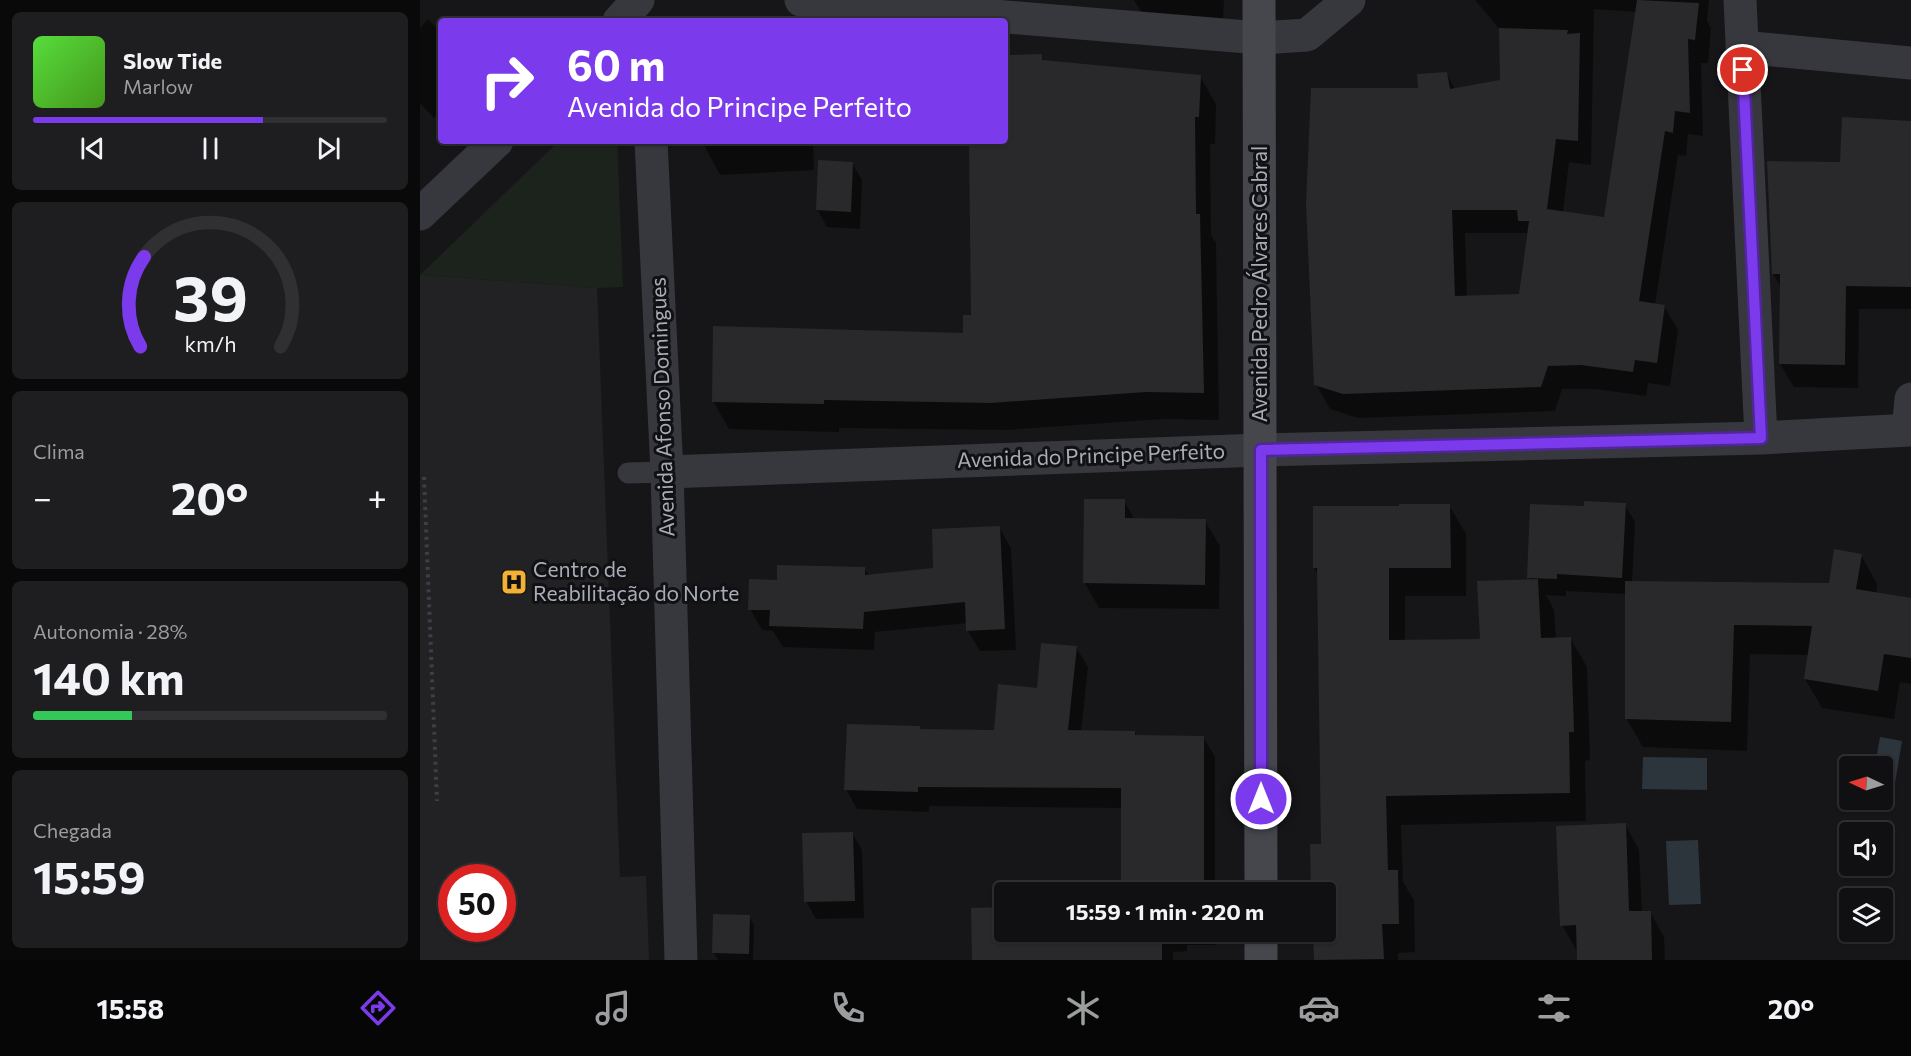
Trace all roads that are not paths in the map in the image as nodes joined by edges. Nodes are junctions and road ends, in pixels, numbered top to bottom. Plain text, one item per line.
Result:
1 (638, 0) edge
2 (645, 0) edge
3 (801, 0) edge
4 (1259, 0) edge
5 (1349, 0) edge
6 (1740, 0) edge
7 (622, 18) edge
8 (646, 18) edge
9 (1260, 38) junction
10 (1742, 47) junction
11 (1911, 63) edge
12 (495, 144) edge
13 (651, 144) edge
14 (420, 214) edge
15 (1910, 420) edge
16 (1761, 438) junction
17 (1261, 450) junction
18 (667, 472) junction
19 (628, 473) dead end
20 (1261, 882) edge
21 (1261, 942) edge
22 (681, 960) edge
23 (1261, 960) edge

1 - 7 street
2 - 8 street
3 - 9 street
4 - 9 main road, Avenida Pedro Álvares Cabral
5 - 9 street
6 - 10 street
9 - 17 main road, Avenida Pedro Álvares Cabral
10 - 11 street
10 - 16 street
12 - 14 street
13 - 18 street, Avenida Afonso Domingues
15 - 16 street, Avenida do Principe Perfeito
16 - 17 street, Avenida do Principe Perfeito
17 - 18 street, Avenida do Principe Perfeito
17 - 20 main road, Avenida Pedro Álvares Cabral
18 - 19 lane
18 - 22 street, Avenida Afonso Domingues
21 - 23 main road

